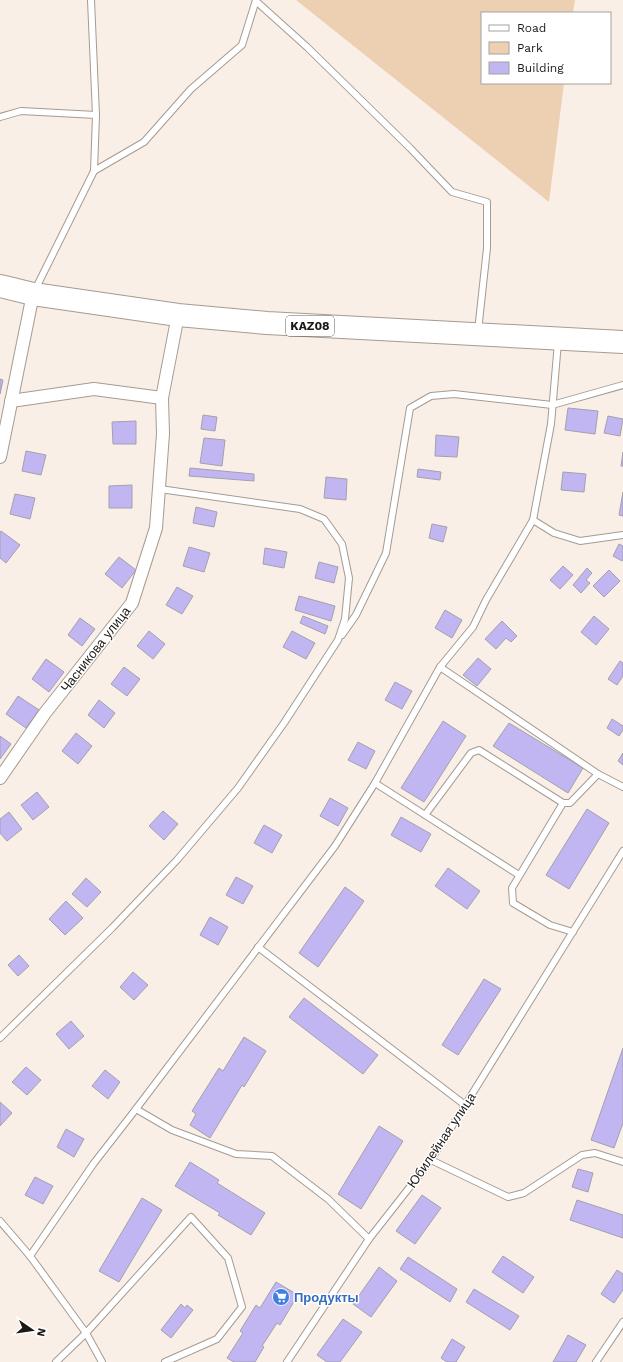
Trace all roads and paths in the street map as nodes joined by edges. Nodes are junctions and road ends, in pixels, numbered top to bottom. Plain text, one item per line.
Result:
1 (91, 0) edge
2 (256, 1) edge
3 (96, 115) junction
4 (0, 117) edge
5 (94, 171) junction
6 (0, 286) edge
7 (33, 294) junction
8 (178, 315) junction
9 (477, 334) junction
10 (559, 339) junction
11 (623, 342) edge
12 (623, 386) edge
13 (162, 398) junction
14 (11, 401) junction
15 (552, 405) junction
16 (0, 456) edge
17 (160, 489) junction
18 (533, 520) junction
19 (623, 535) edge
20 (338, 640) junction
21 (440, 667) junction
22 (598, 774) junction
23 (0, 778) edge
24 (375, 783) junction
25 (623, 787) edge
26 (563, 803) junction
27 (425, 815) junction
28 (623, 851) edge
29 (519, 875) junction
30 (573, 932) junction
31 (258, 947) junction
32 (0, 1038) edge
33 (465, 1106) junction
34 (136, 1109) junction
35 (431, 1160) junction
36 (623, 1162) edge
37 (0, 1221) edge
38 (369, 1239) junction
39 (30, 1256) junction
40 (623, 1322) edge
41 (86, 1333) junction
42 (56, 1362) edge
43 (102, 1362) edge
44 (165, 1362) edge
45 (287, 1362) edge
46 (596, 1362) edge

1 - 3 lane
2 - 5 lane
2 - 9 lane
3 - 4 lane
3 - 5 lane
5 - 7 lane
6 - 7 highway, KAZ08
7 - 8 highway, KAZ08
7 - 14 street
8 - 9 highway, KAZ08
8 - 13 street, Часникова улица
9 - 10 highway, KAZ08
10 - 11 highway, KAZ08
10 - 15 lane
12 - 15 lane
13 - 14 street
13 - 17 street, Часникова улица
14 - 16 street
15 - 18 lane
15 - 20 lane
17 - 20 lane
17 - 23 street, Часникова улица
18 - 19 lane
18 - 21 lane
20 - 32 lane
21 - 22 lane
21 - 24 lane
22 - 25 lane
22 - 26 lane
24 - 27 lane
24 - 31 lane
26 - 27 lane
26 - 29 lane
27 - 29 lane
28 - 30 lane, Юбилейная улица
29 - 30 lane
30 - 33 lane, Юбилейная улица
31 - 33 lane
31 - 34 lane
33 - 35 lane, Юбилейная улица
34 - 38 lane
34 - 39 lane
35 - 36 lane
35 - 38 lane, Юбилейная улица
37 - 39 lane
38 - 45 lane, Юбилейная улица
39 - 41 lane
40 - 46 lane
41 - 42 lane
41 - 43 lane
41 - 44 lane

